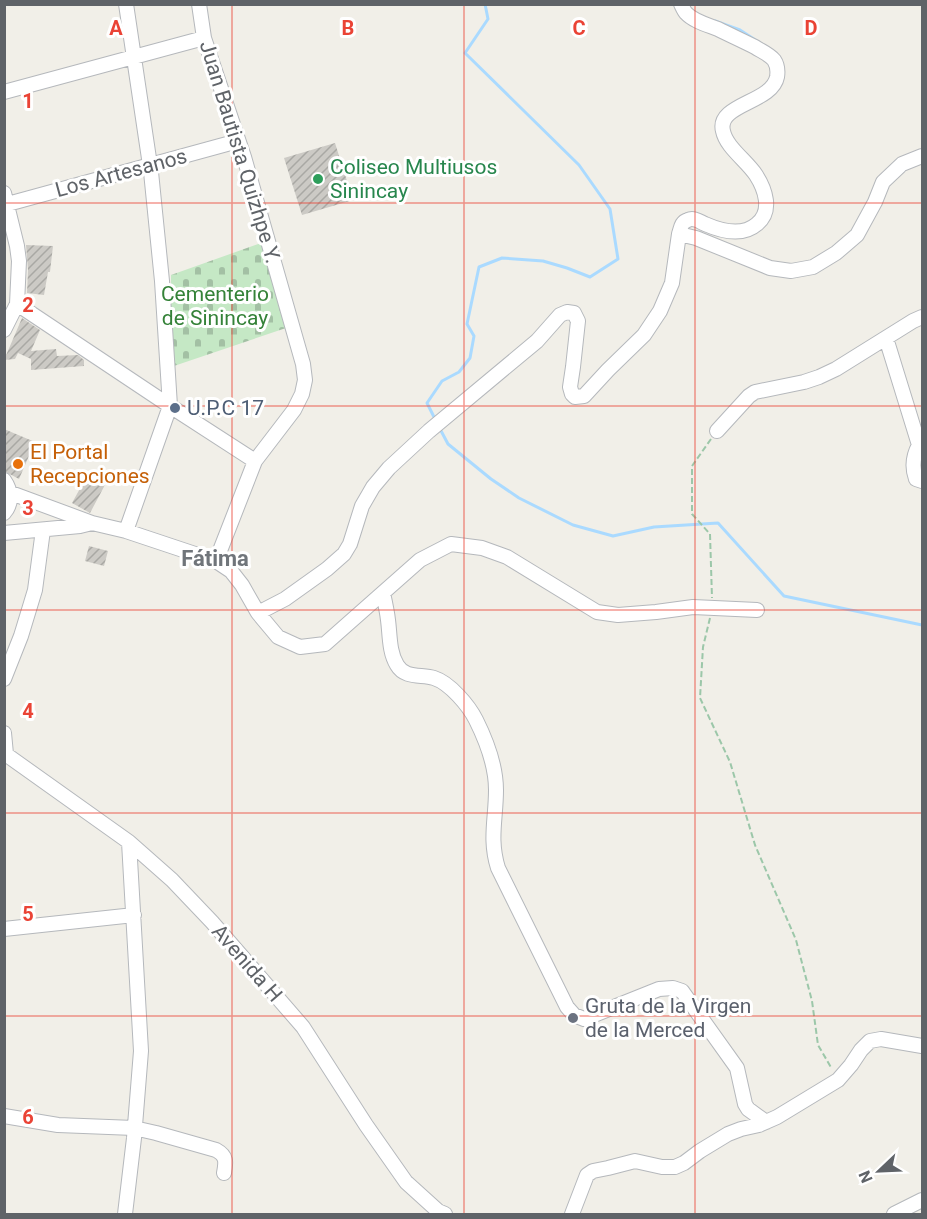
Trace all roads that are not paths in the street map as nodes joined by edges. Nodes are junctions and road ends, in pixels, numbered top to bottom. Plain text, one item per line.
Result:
1 (126, 4) edge
2 (199, 4) edge
3 (681, 4) edge
4 (204, 38) junction
5 (133, 58) junction
6 (4, 92) edge
7 (238, 141) junction
8 (922, 156) edge
9 (149, 164) junction
10 (6, 201) edge
11 (679, 234) junction
12 (17, 304) junction
13 (922, 317) edge
14 (4, 330) edge
15 (886, 338) junction
16 (170, 406) junction
17 (717, 431) road end
18 (921, 445) edge
19 (255, 461) junction
20 (922, 481) edge
21 (8, 487) edge
22 (4, 513) edge
23 (92, 523) junction
24 (43, 530) junction
25 (126, 531) junction
26 (4, 533) edge
27 (216, 561) junction
28 (383, 593) junction
29 (757, 610) dead end
30 (258, 613) junction
31 (4, 679) edge
32 (4, 733) edge
33 (5, 754) edge
34 (129, 842) junction
35 (134, 915) junction
36 (4, 929) edge
37 (922, 1046) edge
38 (4, 1116) edge
39 (766, 1122) junction
40 (135, 1128) junction
41 (225, 1173) dead end
42 (922, 1200) edge
43 (125, 1215) edge
44 (445, 1215) edge
45 (572, 1215) edge
46 (894, 1215) edge

1 - 5 street
2 - 4 street, Juan Bautista Quizhpe Y.
3 - 11 street
4 - 5 street
4 - 7 street, Juan Bautista Quizhpe Y.
5 - 6 street
5 - 9 street
7 - 9 street, Los Artesanos
7 - 19 street, Juan Bautista Quizhpe Y.
8 - 11 street
9 - 10 street, Los Artesanos
9 - 16 street
10 - 12 street
11 - 30 street
12 - 14 street
12 - 16 street
13 - 15 street
15 - 17 street
15 - 18 street
16 - 19 street
16 - 25 street
18 - 20 street
19 - 27 street, Juan Bautista Quizhpe Y.
21 - 22 street
21 - 23 street
23 - 24 street
23 - 25 street
24 - 26 street
24 - 31 street
25 - 27 street
27 - 30 street
28 - 29 street
28 - 30 street
28 - 39 street
32 - 33 street
33 - 34 street, Avenida H
34 - 35 street
34 - 44 street, Avenida H
35 - 36 street
35 - 40 street
37 - 39 street
38 - 40 street
39 - 45 street
40 - 41 street
40 - 43 street
42 - 46 street

